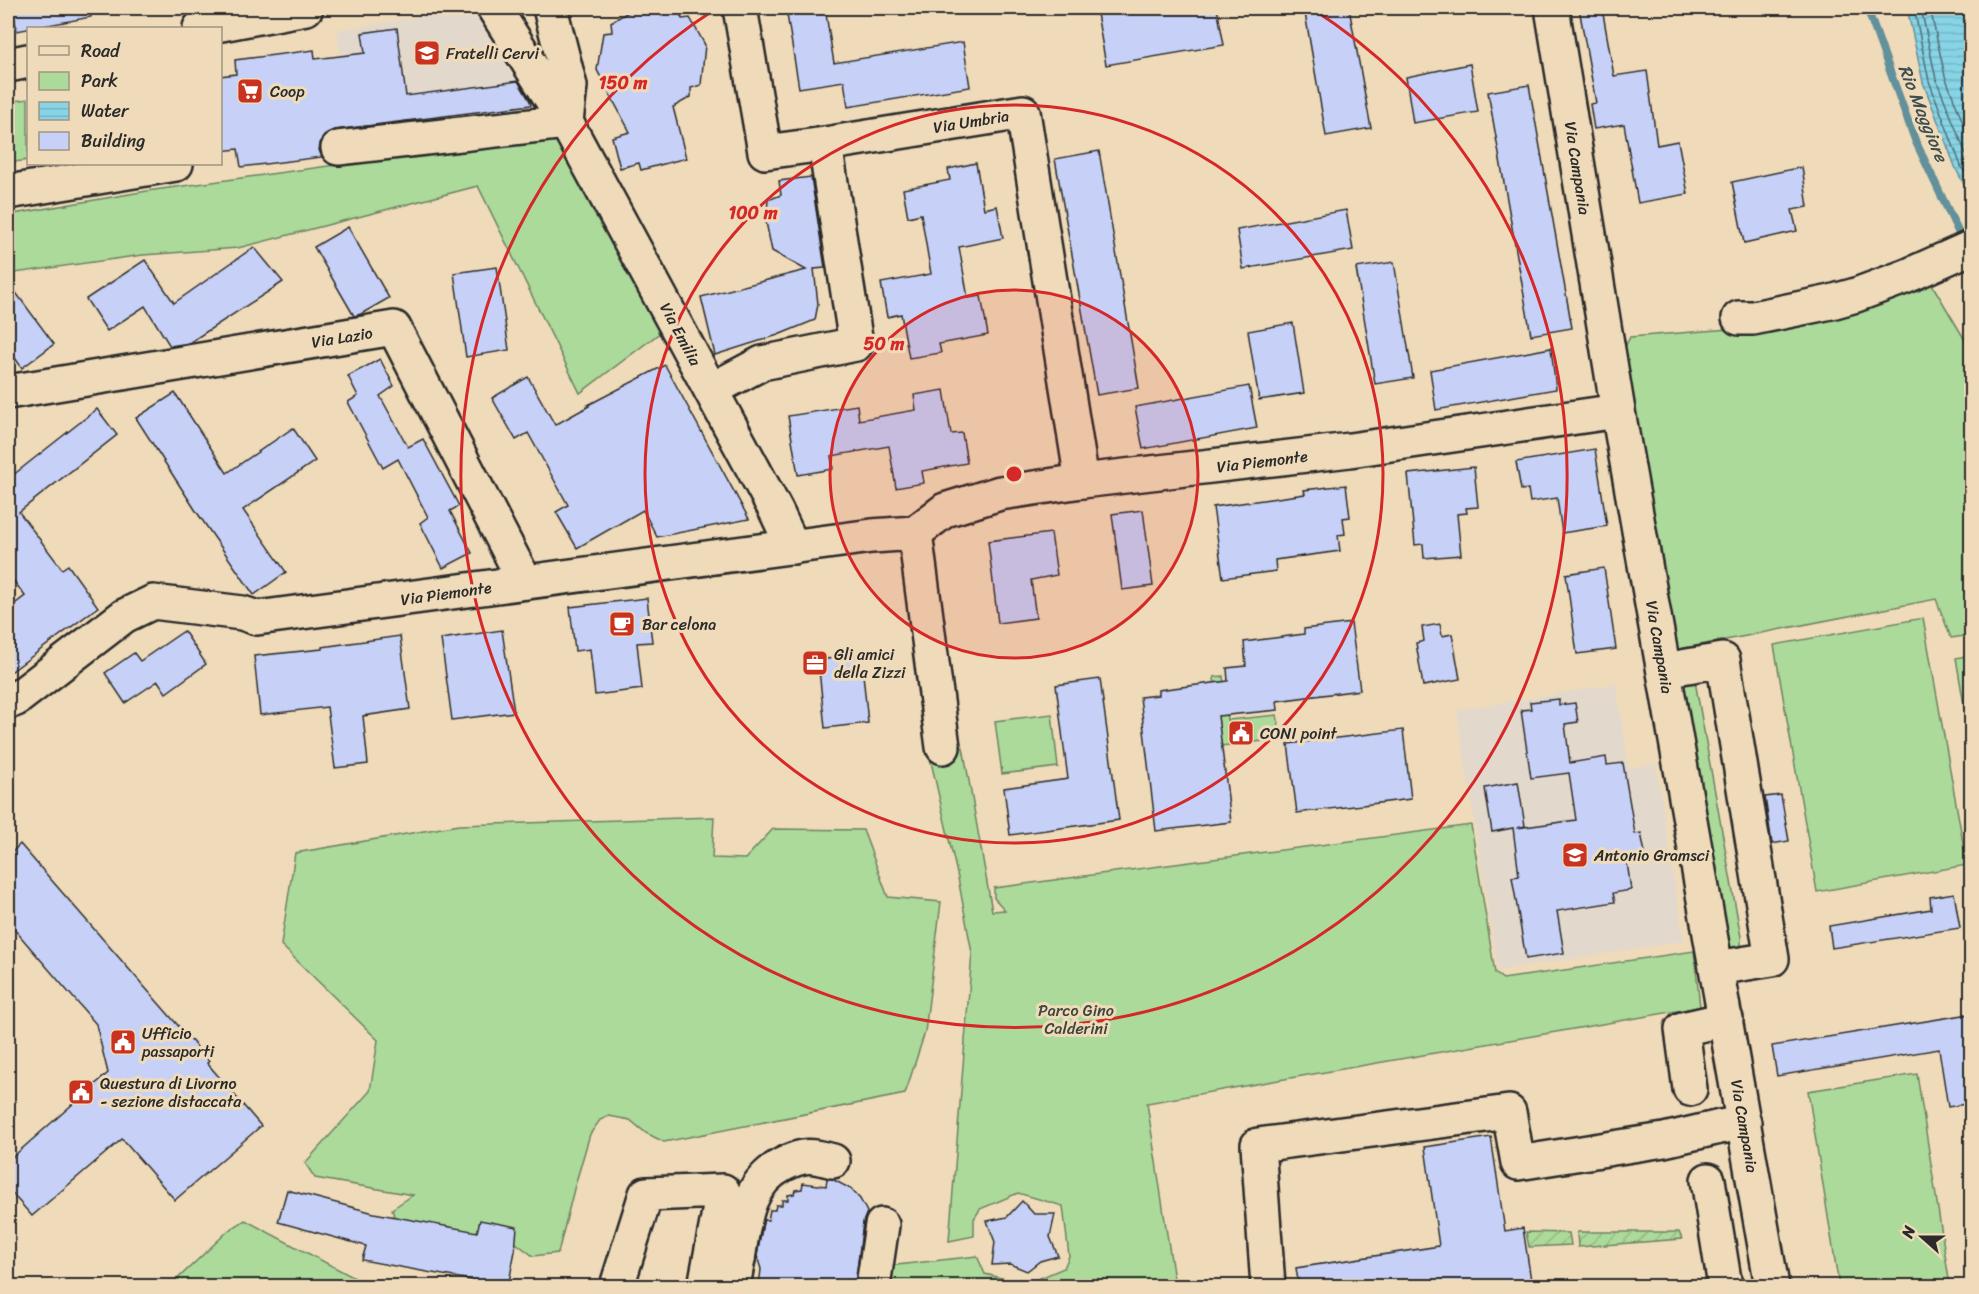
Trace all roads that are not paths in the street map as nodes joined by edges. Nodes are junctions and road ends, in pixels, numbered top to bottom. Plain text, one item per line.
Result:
1 (306, 8) edge
2 (494, 8) edge
3 (550, 8) edge
4 (740, 8) edge
5 (1552, 8) edge
6 (233, 14) edge
7 (202, 27) edge
8 (27, 61) edge
9 (8, 65) edge
10 (548, 118) junction
11 (344, 142) dead end
12 (825, 144) junction
13 (170, 165) edge
14 (8, 192) edge
15 (1971, 247) edge
16 (1739, 318) dead end
17 (711, 390) junction
18 (8, 392) edge
19 (1618, 411) junction
20 (1082, 481) junction
21 (915, 533) junction
22 (793, 547) junction
23 (525, 582) junction
24 (1664, 670) junction
25 (8, 702) edge
26 (947, 727) dead end
27 (1711, 975) junction
28 (1726, 1019) junction
29 (1690, 1089) dead end
30 (1744, 1123) junction
31 (833, 1161) dead end
32 (1708, 1180) dead end
33 (882, 1225) dead end
34 (722, 1272) edge
35 (1765, 1286) edge
36 (618, 1287) edge
37 (873, 1287) edge
38 (1268, 1287) edge
39 (1725, 1287) edge

1 - 6 street
2 - 10 street, Via Emilia
3 - 10 street
4 - 12 street, Via Umbria
5 - 19 street, Via Campania
6 - 7 street
8 - 9 street
10 - 11 street
10 - 17 street, Via Emilia
12 - 17 street
12 - 20 street, Via Umbria
13 - 14 street
15 - 16 street
17 - 22 street, Via Emilia
18 - 23 street, Via Lazio
19 - 20 street, Via Piemonte
19 - 24 street, Via Campania
20 - 21 street, Via Piemonte
21 - 22 street, Via Piemonte
21 - 26 street
22 - 23 street, Via Piemonte
23 - 25 street, Via Piemonte
24 - 27 street, Via Campania
24 - 27 street
27 - 28 street, Via Campania
28 - 29 street
28 - 30 street, Via Campania
30 - 35 street, Via Campania
30 - 38 street
31 - 34 street
32 - 39 street
33 - 37 street
34 - 36 street

